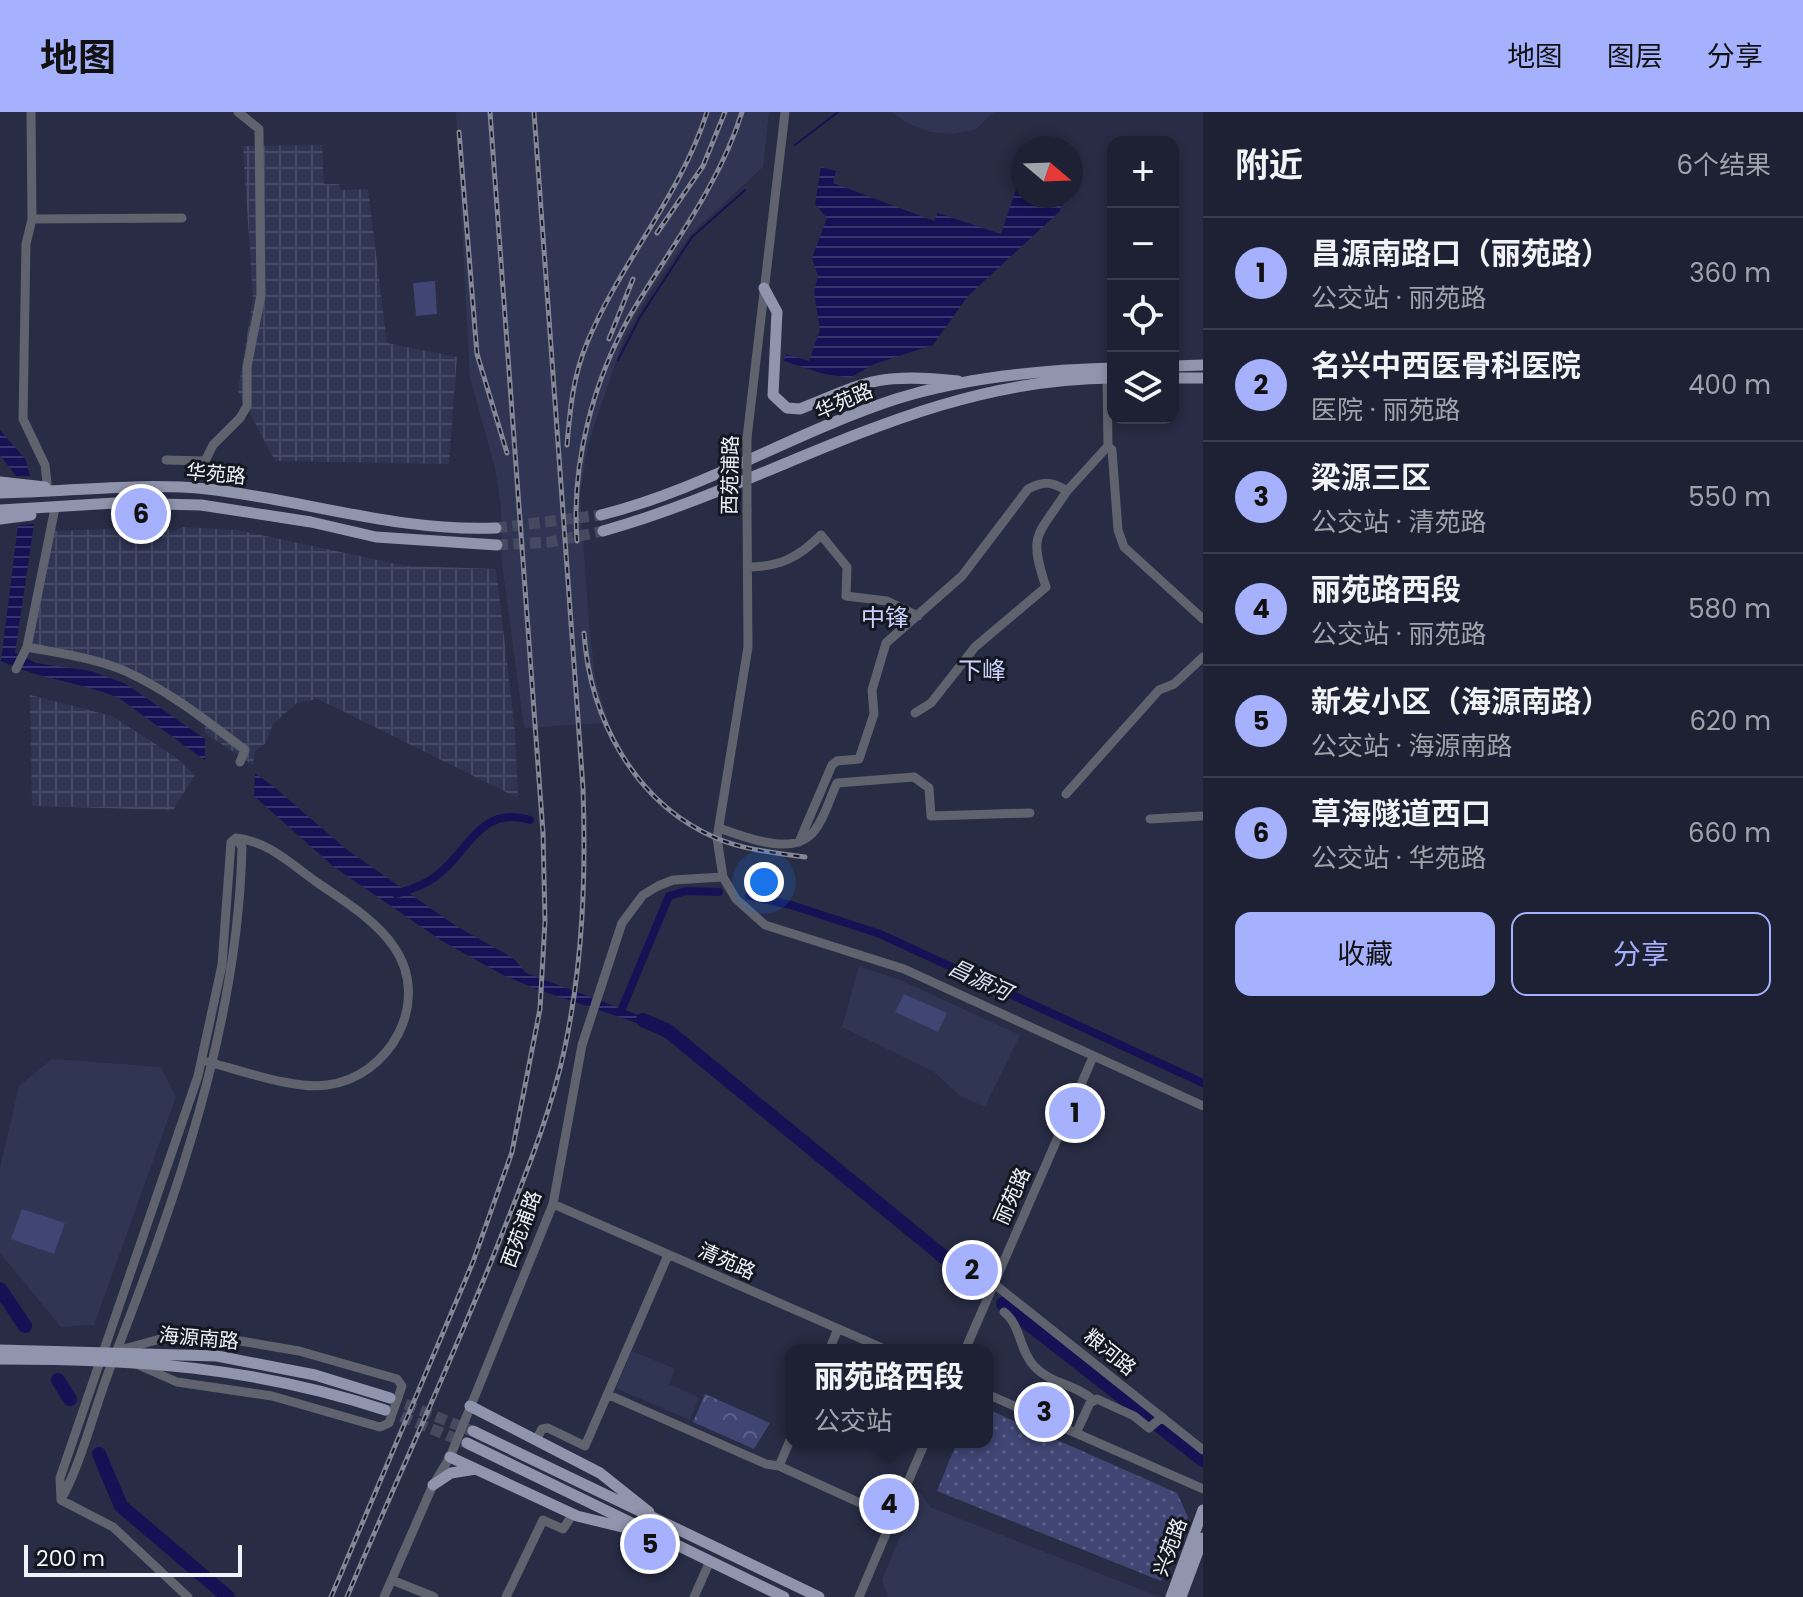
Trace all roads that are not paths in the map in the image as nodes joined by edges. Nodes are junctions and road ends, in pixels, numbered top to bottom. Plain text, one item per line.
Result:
1 (31, 112) edge
2 (238, 112) edge
3 (785, 112) edge
4 (182, 218) dead end
5 (32, 219) junction
6 (764, 288) junction
7 (1203, 365) edge
8 (1179, 366) edge
9 (1107, 375) edge
10 (1107, 375) edge
11 (1179, 378) edge
12 (1203, 378) edge
13 (967, 382) junction
14 (1109, 424) edge
15 (1108, 446) junction
16 (166, 460) dead end
17 (0, 482) edge
18 (48, 490) junction
19 (1067, 491) junction
20 (0, 493) edge
21 (55, 508) junction
22 (0, 510) edge
23 (601, 515) tunnel mouth
24 (0, 519) edge
25 (496, 528) tunnel mouth
26 (603, 531) tunnel mouth
27 (497, 545) tunnel mouth
28 (748, 567) junction
29 (918, 616) junction
30 (1203, 619) edge
31 (25, 650) junction
32 (1203, 657) edge
33 (16, 669) dead end
34 (915, 713) dead end
35 (240, 762) dead end
36 (1066, 794) dead end
37 (1030, 813) dead end
38 (1203, 816) edge
39 (1150, 819) dead end
40 (718, 833) junction
41 (799, 842) junction
42 (723, 877) junction
43 (1093, 1057) junction
44 (208, 1062) junction
45 (1203, 1106) edge
46 (553, 1204) junction
47 (668, 1255) junction
48 (993, 1283) junction
49 (1004, 1312) dead end
50 (838, 1329) junction
51 (832, 1344) edge
52 (873, 1344) edge
53 (968, 1344) edge
54 (0, 1350) edge
55 (102, 1355) junction
56 (116, 1355) junction
57 (0, 1359) edge
58 (129, 1360) junction
59 (609, 1395) junction
60 (993, 1397) edge
61 (390, 1398) tunnel mouth
62 (1093, 1400) junction
63 (1147, 1405) junction
64 (470, 1406) junction
65 (385, 1410) tunnel mouth
66 (1134, 1416) junction
67 (1162, 1417) junction
68 (473, 1431) tunnel mouth
69 (1076, 1433) junction
70 (536, 1440) junction
71 (467, 1443) tunnel mouth
72 (787, 1448) edge
73 (922, 1448) edge
74 (1203, 1450) edge
75 (450, 1457) junction
76 (779, 1466) junction
77 (476, 1469) junction
78 (433, 1485) junction
79 (1203, 1489) edge
80 (61, 1500) junction
81 (1203, 1510) edge
82 (573, 1514) junction
83 (893, 1518) junction
84 (663, 1530) junction
85 (1203, 1538) edge
86 (710, 1561) junction
87 (392, 1580) junction
88 (188, 1597) edge
89 (384, 1597) edge
90 (434, 1597) edge
91 (506, 1597) edge
92 (694, 1597) edge
93 (784, 1597) edge
94 (819, 1597) edge
95 (859, 1597) edge
96 (1171, 1597) edge
97 (1181, 1597) edge

1 - 5 street
2 - 16 street
3 - 6 street, 西苑浦路
4 - 5 street
5 - 18 street
6 - 13 main road
6 - 28 street, 西苑浦路, bridge
7 - 8 main road
9 - 13 main road, 华苑路
10 - 26 main road, 华苑路
11 - 12 main road
13 - 23 main road, 华苑路
14 - 15 street
15 - 19 street
15 - 30 street
17 - 18 main road
18 - 20 main road
18 - 25 main road, 华苑路
19 - 29 street
19 - 34 street
21 - 22 main road
21 - 24 main road
21 - 27 main road, 华苑路
21 - 31 street
28 - 29 street
28 - 40 street, 西苑浦路
29 - 41 street
31 - 33 street
31 - 35 street
32 - 36 street
37 - 41 street
38 - 39 street
40 - 41 street
40 - 42 street, 西苑浦路
42 - 43 street
42 - 46 street, 西苑浦路
43 - 45 street
43 - 48 street, 丽苑路
44 - 44 street
44 - 55 street
44 - 56 street
46 - 47 street, 清苑路
46 - 64 street, 西苑浦路
47 - 50 street, 清苑路
47 - 59 street
48 - 53 street, 丽苑路
48 - 63 street, 粮河路
49 - 62 street
50 - 51 street
50 - 52 street, 清苑路
54 - 55 main road, 海源南路
55 - 56 main road, 海源南路
55 - 57 main road, 海源南路
55 - 80 street
56 - 58 main road, 海源南路
56 - 58 street
56 - 61 main road, 海源南路
56 - 80 street
58 - 65 main road, 海源南路
59 - 70 street
59 - 76 street
60 - 69 street
62 - 66 street
62 - 69 street
63 - 66 street
63 - 67 street, 粮河路
64 - 70 main road
64 - 75 street, 西苑浦路
66 - 67 street
67 - 74 street, 粮河路
68 - 84 main road
69 - 79 street
70 - 84 main road
71 - 84 main road
72 - 76 street
73 - 83 street
75 - 77 main road
75 - 78 street, 西苑浦路
76 - 83 street
77 - 78 main road
77 - 82 main road
78 - 87 street, 西苑浦路
80 - 88 street
81 - 96 main road, 兴苑路
82 - 84 main road
82 - 91 street
83 - 95 street
84 - 86 main road
84 - 94 main road
85 - 97 main road, 兴苑路
86 - 92 street
86 - 93 main road
87 - 89 street, 西苑浦路
87 - 90 street

